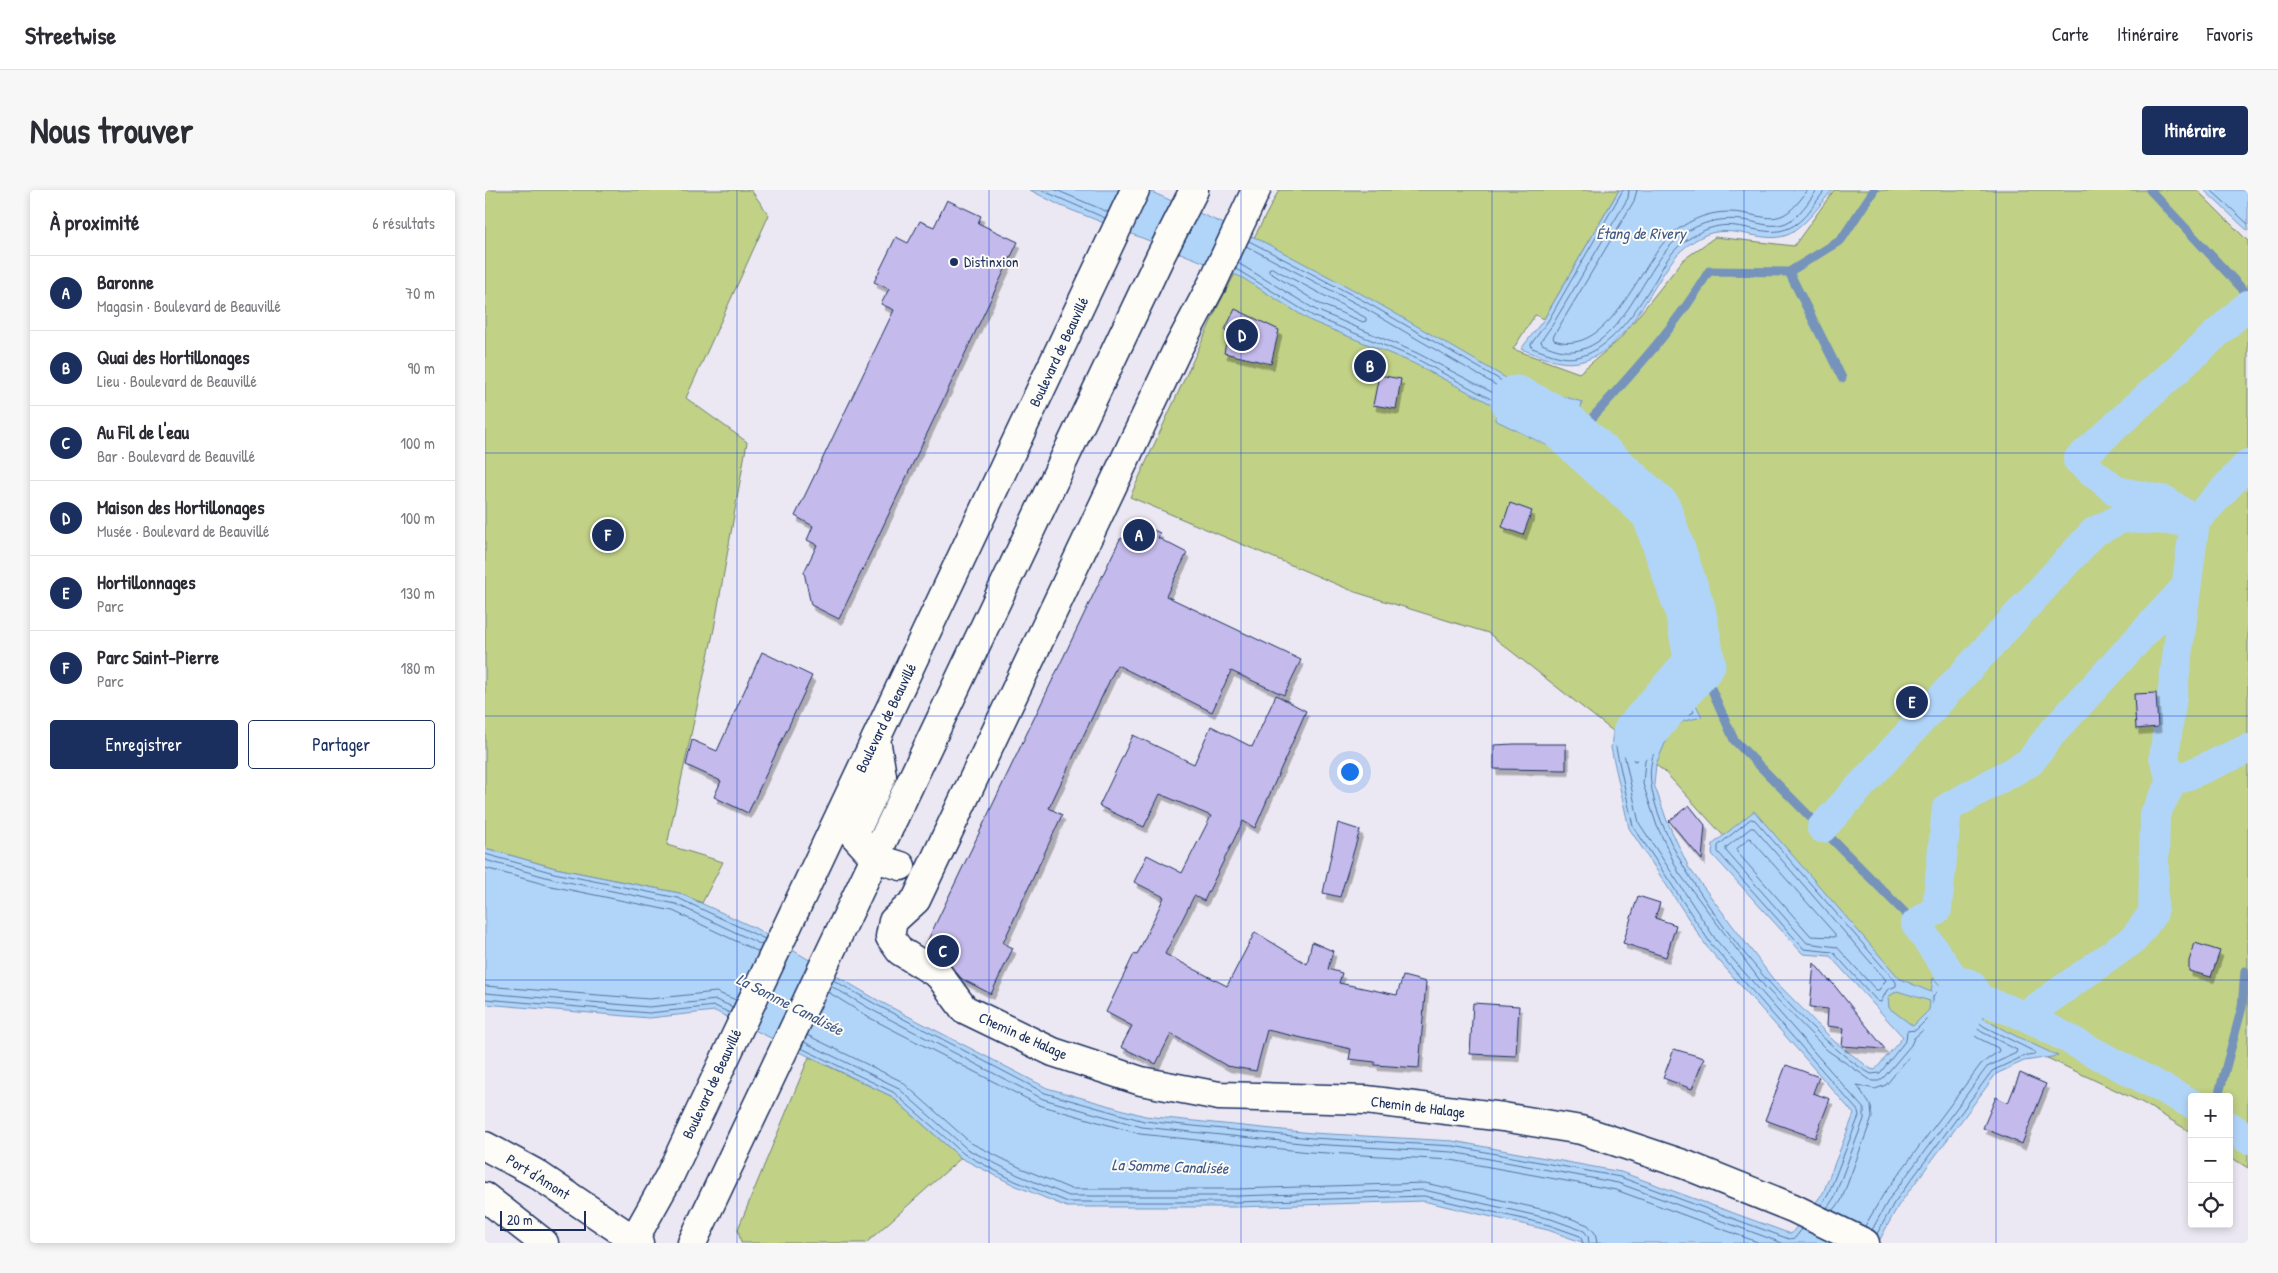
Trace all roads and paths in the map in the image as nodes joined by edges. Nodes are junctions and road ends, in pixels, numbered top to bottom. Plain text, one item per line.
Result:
1 (1135, 190) edge
2 (1194, 190) edge
3 (1256, 190) edge
4 (876, 739) junction
5 (933, 862) junction
6 (870, 869) junction
7 (485, 1146) edge
8 (485, 1197) edge
9 (635, 1241) edge
10 (544, 1243) edge
11 (692, 1243) edge
12 (1865, 1243) edge

1 - 4 main road, Boulevard de Beauvillé
2 - 6 main road
3 - 5 main road
4 - 6 main road
4 - 9 main road, Boulevard de Beauvillé
5 - 6 main road
5 - 12 main road, Chemin de Halage
6 - 11 main road
7 - 9 main road, Port d'Amont
8 - 10 main road

